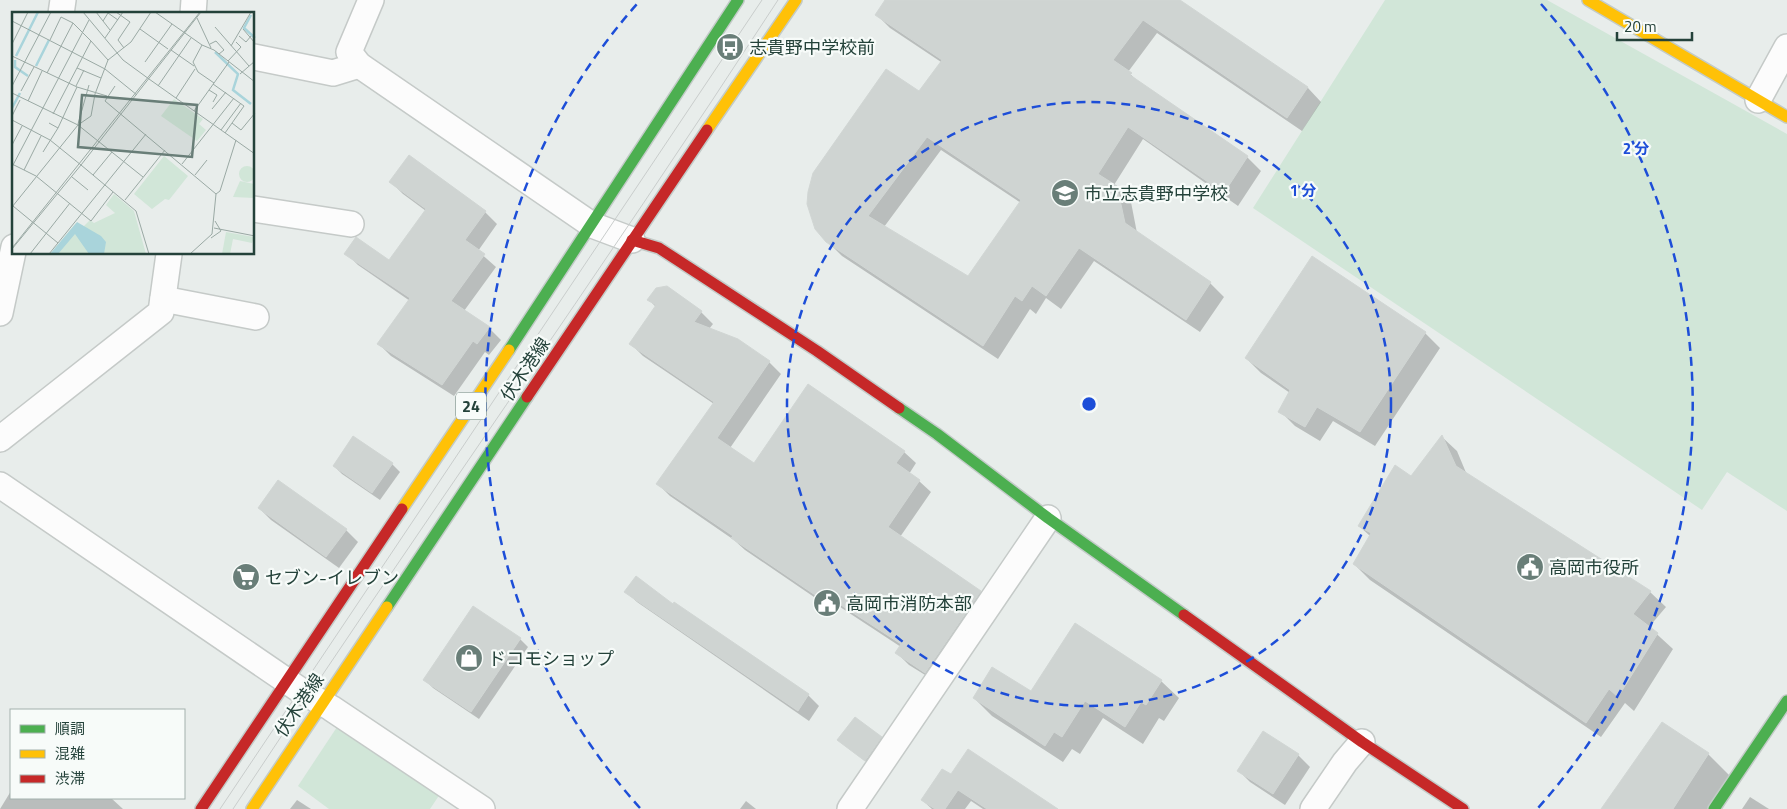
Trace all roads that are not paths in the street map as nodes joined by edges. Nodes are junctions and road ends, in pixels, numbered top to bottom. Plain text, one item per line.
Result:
1 (371, 0) edge
2 (738, 0) edge
3 (796, 0) edge
4 (1588, 0) edge
5 (1787, 47) edge
6 (255, 57) edge
7 (359, 65) junction
8 (1758, 100) junction
9 (1787, 117) edge
10 (255, 209) edge
11 (351, 224) dead end
12 (592, 225) junction
13 (632, 240) junction
14 (12, 255) edge
15 (168, 255) edge
16 (163, 299) junction
17 (0, 313) edge
18 (256, 317) dead end
19 (0, 439) edge
20 (0, 485) edge
21 (1048, 518) junction
22 (287, 680) junction
23 (1787, 701) edge
24 (322, 702) junction
25 (1362, 742) junction
26 (201, 809) edge
27 (252, 809) edge
28 (482, 809) edge
29 (850, 809) edge
30 (1313, 809) edge
31 (1463, 809) edge
32 (1714, 809) edge

1 - 7 street
2 - 12 main road, 伏木港線 / 24
3 - 13 main road, 伏木港線 / 24
4 - 8 main road
5 - 8 street
6 - 7 street
7 - 12 street
8 - 9 main road
10 - 11 street
12 - 13 street
12 - 22 main road, 伏木港線 / 24
13 - 21 main road
13 - 24 main road, 伏木港線 / 24
14 - 17 street
15 - 16 street
16 - 18 street
16 - 19 street
20 - 22 street
21 - 25 main road
21 - 29 street
22 - 24 street
22 - 26 main road, 伏木港線 / 24
23 - 32 main road
24 - 27 main road, 伏木港線 / 24
24 - 28 street
25 - 30 street
25 - 31 main road

